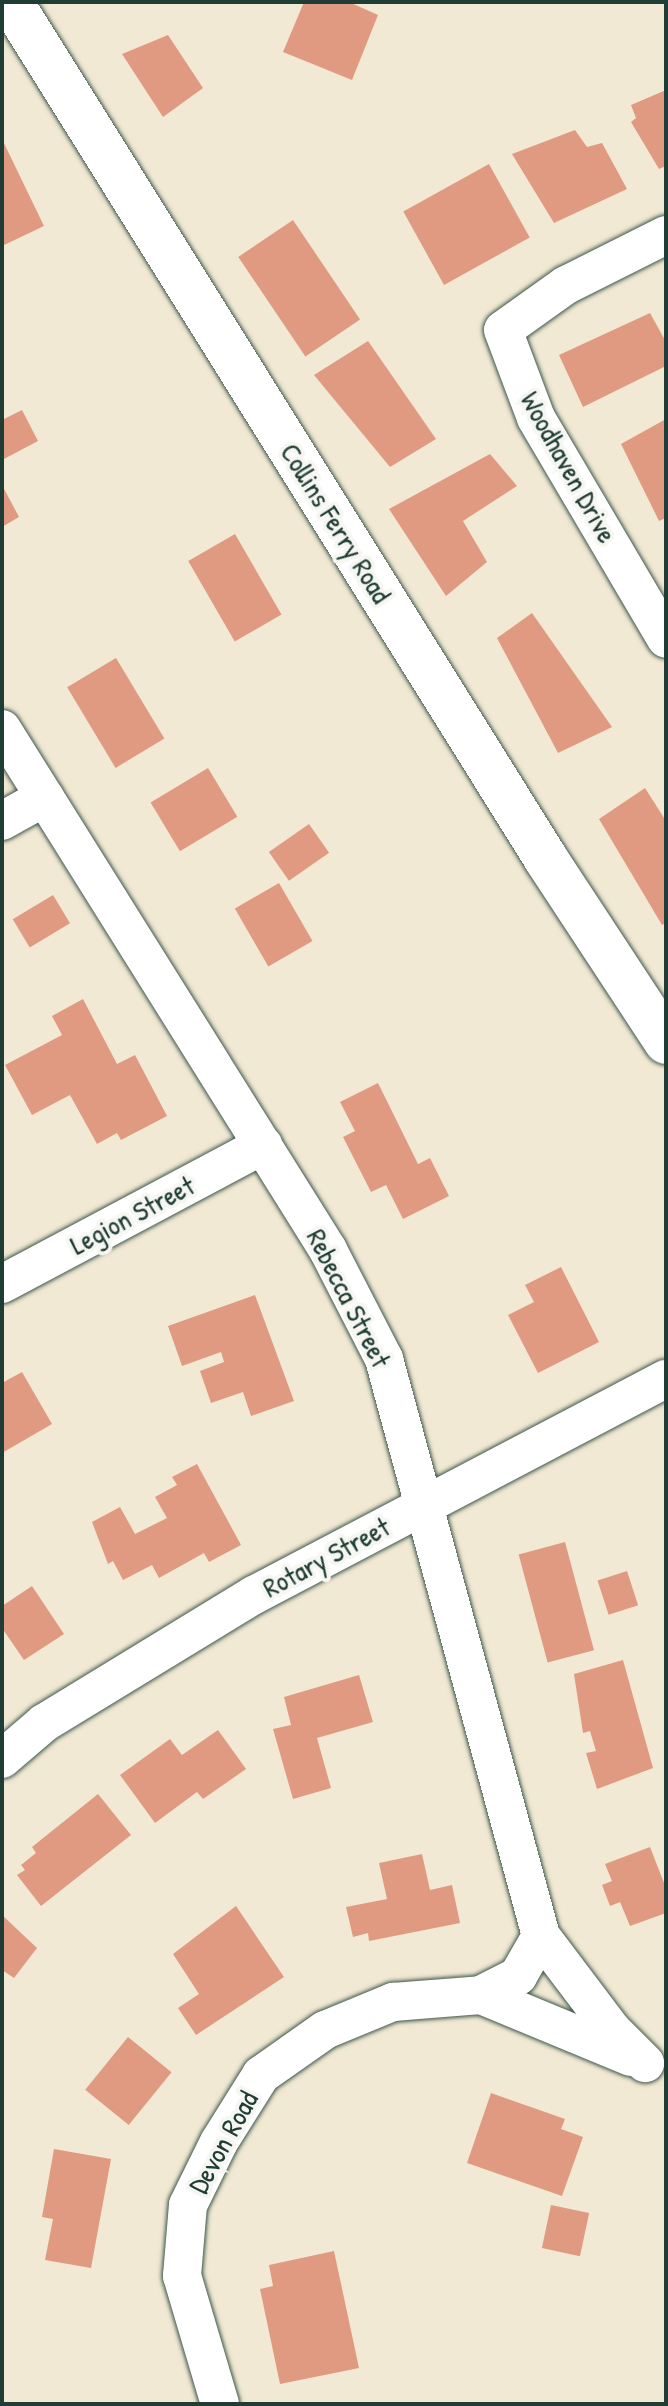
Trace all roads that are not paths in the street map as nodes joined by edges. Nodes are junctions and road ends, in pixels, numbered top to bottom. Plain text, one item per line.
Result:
1 (11, 2) edge
2 (666, 235) edge
3 (666, 639) edge
4 (2, 729) edge
5 (45, 797) junction
6 (2, 821) edge
7 (663, 1031) edge
8 (263, 1145) junction
9 (2, 1284) edge
10 (666, 1379) edge
11 (426, 1504) junction
12 (2, 1759) edge
13 (541, 1936) junction
14 (481, 1995) junction
15 (655, 2067) edge
16 (220, 2404) edge

1 - 7 street, Collins Ferry Road
2 - 3 street, Woodhaven Drive
4 - 5 street, Rebecca Street
5 - 6 street
5 - 8 street, Rebecca Street
8 - 9 street, Legion Street
8 - 11 street, Rebecca Street
10 - 11 street, Rotary Street
11 - 12 street, Rotary Street
11 - 13 street, Rebecca Street
13 - 14 street
13 - 15 street
14 - 15 street, Devon Road
14 - 16 street, Devon Road

